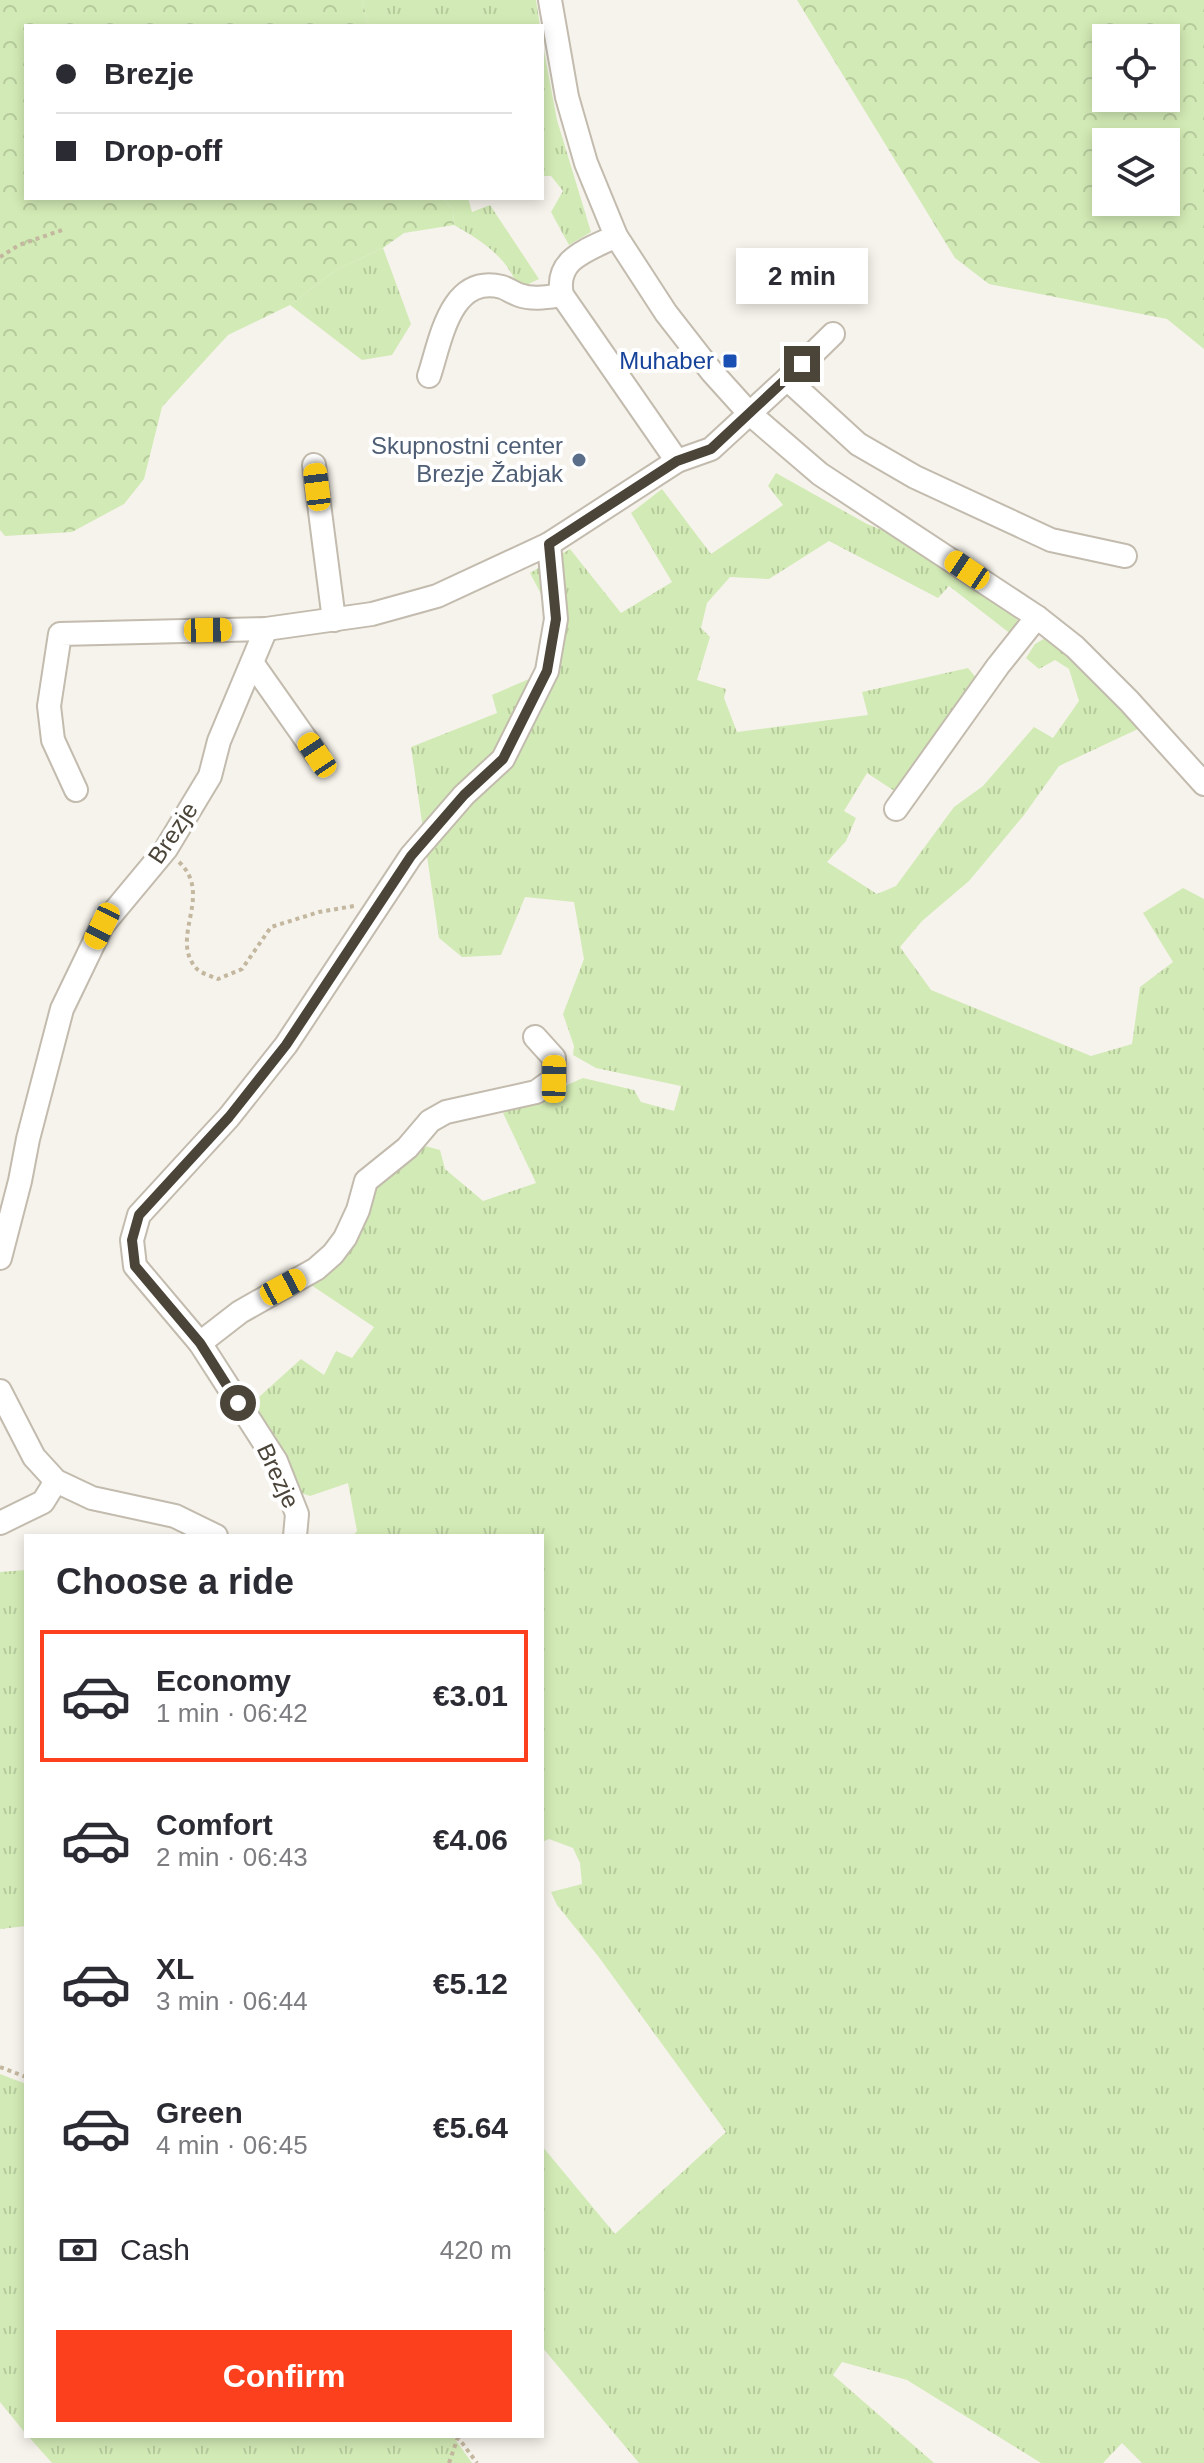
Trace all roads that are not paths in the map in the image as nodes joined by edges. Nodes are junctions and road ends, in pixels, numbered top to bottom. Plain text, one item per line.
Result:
1 (550, 0) edge
2 (616, 236) junction
3 (562, 295) junction
4 (833, 334) dead end
5 (429, 376) dead end
6 (787, 379) junction
7 (749, 413) junction
8 (677, 461) junction
9 (314, 465) dead end
10 (549, 544) junction
11 (1125, 556) dead end
12 (1037, 617) junction
13 (334, 620) junction
14 (266, 629) junction
15 (253, 664) junction
16 (317, 755) dead end
17 (1204, 784) edge
18 (76, 790) dead end
19 (896, 809) dead end
20 (535, 1037) dead end
21 (0, 1258) edge
22 (200, 1343) junction
23 (0, 1391) edge
24 (56, 1481) junction
25 (0, 1523) edge
26 (212, 1534) edge
27 (295, 1534) edge

1 - 2 street
2 - 3 street
2 - 7 street
3 - 5 street
3 - 8 street
4 - 6 street
6 - 7 street
6 - 11 street
7 - 8 street
7 - 12 street
8 - 10 street
9 - 13 street
10 - 13 street
10 - 22 street, Brezje
12 - 17 street
12 - 19 street
13 - 14 street
14 - 15 street, Brezje
14 - 18 street
15 - 16 street
15 - 21 street, Brezje
20 - 22 street
22 - 27 street, Brezje
23 - 24 street
24 - 25 street
24 - 26 street

